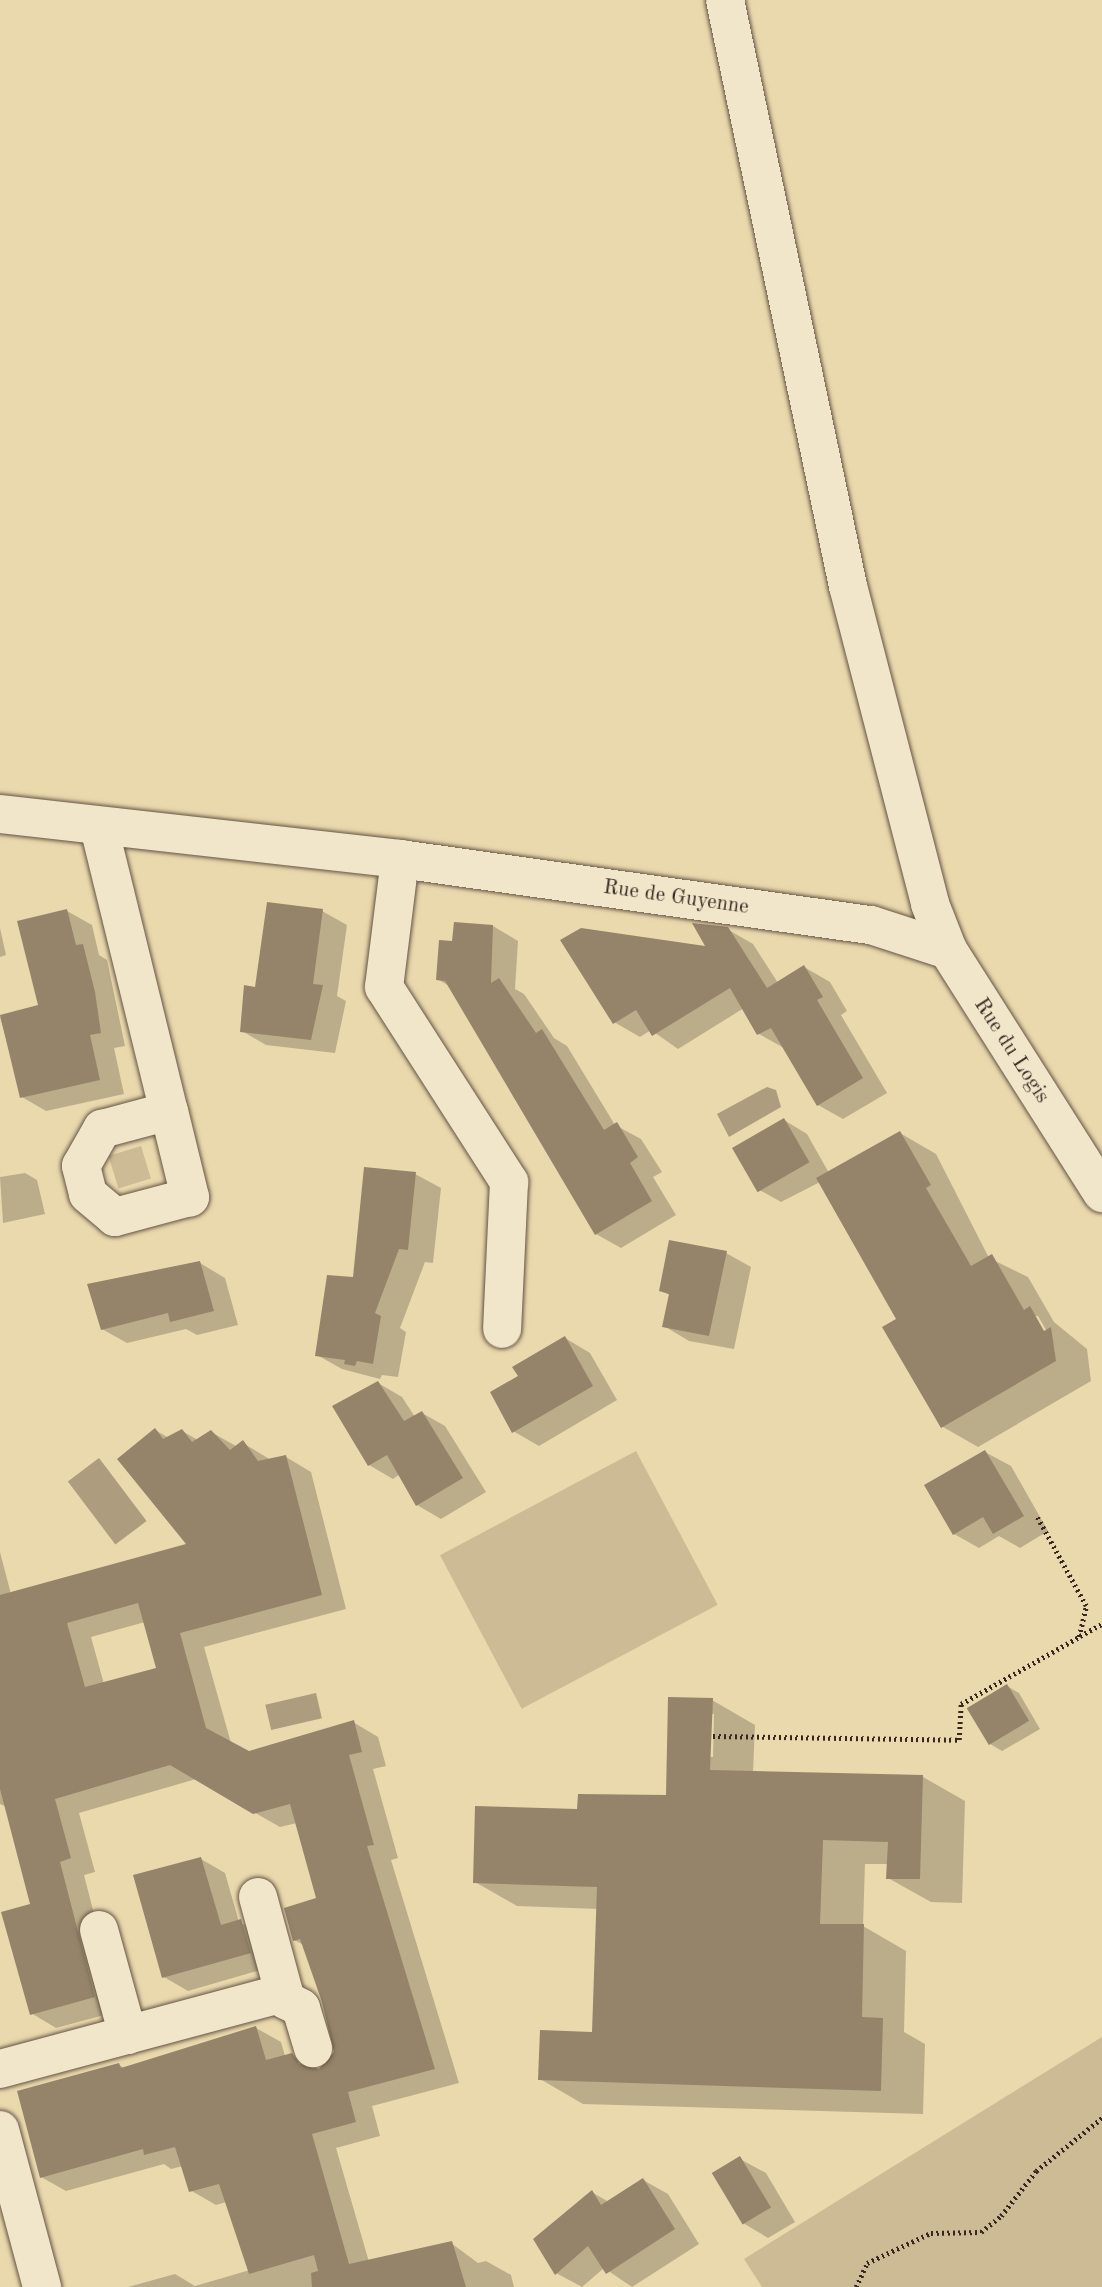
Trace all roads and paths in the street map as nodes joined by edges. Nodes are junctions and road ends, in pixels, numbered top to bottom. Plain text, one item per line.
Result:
1 (725, 0) edge
2 (0, 814) edge
3 (99, 827) junction
4 (400, 859) junction
5 (948, 950) junction
6 (169, 1111) dead end
7 (1102, 1193) edge
8 (502, 1329) dead end
9 (1037, 1517) dead end
10 (1102, 1624) edge
11 (1079, 1637) junction
12 (713, 1736) dead end
13 (258, 1897) dead end
14 (99, 1930) dead end
15 (284, 1993) junction
16 (128, 2035) junction
17 (313, 2048) dead end
18 (0, 2069) edge
19 (1102, 2118) edge
20 (0, 2130) edge
21 (42, 2287) edge
22 (856, 2287) edge

1 - 5 street, Rue du Logis
2 - 3 street, Rue de Guyenne
3 - 4 street, Rue de Guyenne
3 - 6 street
4 - 5 street, Rue de Guyenne
4 - 8 street
5 - 7 street, Rue du Logis
9 - 11 path
10 - 11 path
11 - 12 path
13 - 15 street
14 - 16 street
15 - 16 street
15 - 17 street
16 - 18 street
19 - 22 path
20 - 21 street

